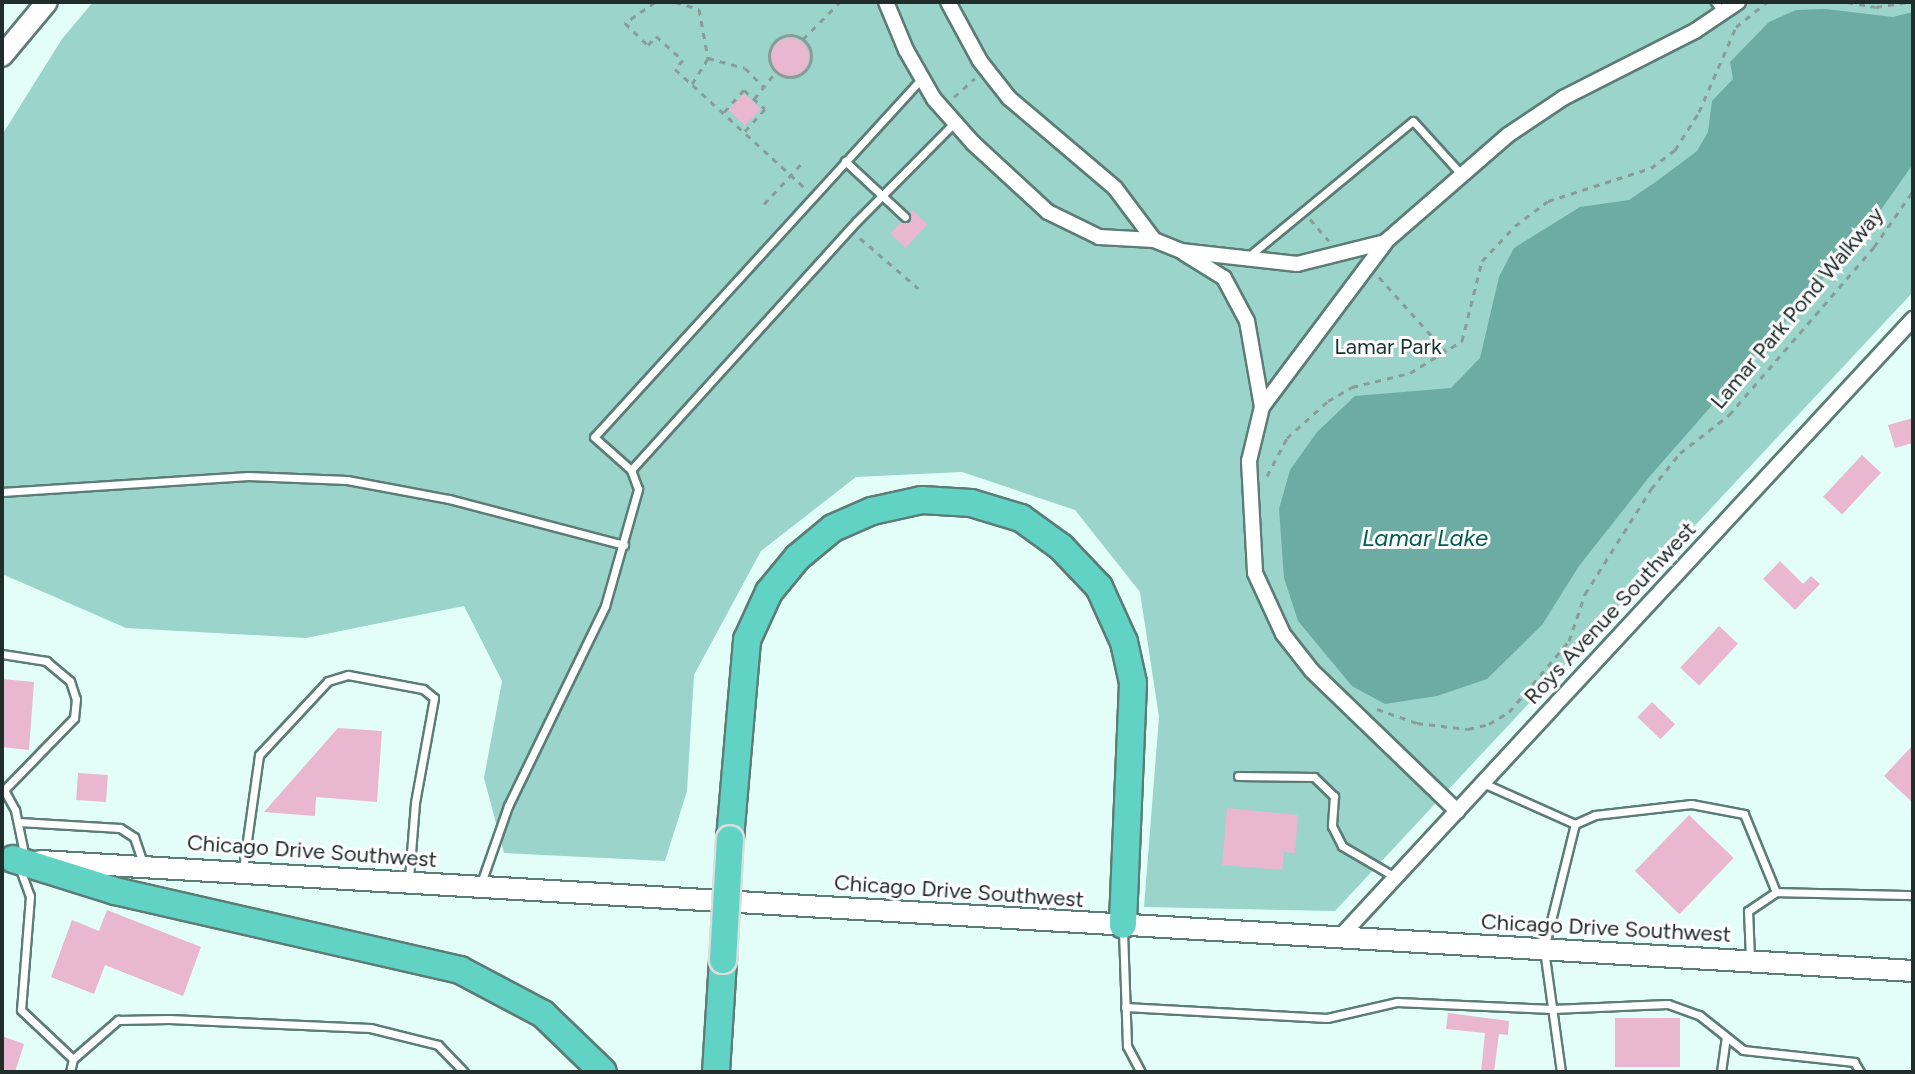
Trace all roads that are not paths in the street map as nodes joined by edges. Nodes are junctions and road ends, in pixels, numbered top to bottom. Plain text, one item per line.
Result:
1 (47, 2) edge
2 (886, 2) edge
3 (948, 2) edge
4 (1738, 2) edge
5 (1719, 7) edge
6 (2, 56) edge
7 (922, 78) junction
8 (955, 122) junction
9 (845, 161) junction
10 (1462, 176) junction
11 (882, 195) junction
12 (905, 217) dead end
13 (1154, 240) junction
14 (1385, 242) junction
15 (1181, 251) junction
16 (1249, 256) junction
17 (1913, 319) edge
18 (1262, 407) junction
19 (631, 470) junction
20 (2, 492) edge
21 (624, 545) junction
22 (2, 654) edge
23 (1238, 776) dead end
24 (1483, 783) junction
25 (3, 790) edge
26 (1457, 811) junction
27 (19, 822) junction
28 (1575, 824) junction
29 (13, 859) edge
30 (144, 865) junction
31 (243, 870) junction
32 (1395, 877) junction
33 (409, 881) junction
34 (480, 885) junction
35 (1776, 892) junction
36 (1913, 895) edge
37 (1123, 925) junction
38 (1340, 937) junction
39 (1544, 949) junction
40 (1750, 961) junction
41 (1913, 971) edge
42 (1125, 1007) junction
43 (1552, 1009) junction
44 (1726, 1038) junction
45 (73, 1059) junction
46 (70, 1072) edge
47 (464, 1072) edge
48 (603, 1072) edge
49 (716, 1072) edge
50 (1141, 1072) edge
51 (1561, 1072) edge
52 (1721, 1072) edge
53 (1860, 1072) edge

1 - 6 main road
2 - 7 street
3 - 13 street
4 - 5 street
5 - 10 street
7 - 8 street
7 - 9 lane
8 - 11 lane
8 - 13 street
9 - 11 lane
9 - 19 lane
10 - 14 street
10 - 16 lane
11 - 12 lane
11 - 19 lane
13 - 15 street
14 - 16 street
14 - 18 street
15 - 16 street
15 - 18 street
17 - 24 street, Roys Avenue Southwest
18 - 26 street
19 - 21 lane
20 - 21 lane
21 - 34 lane
22 - 25 lane
23 - 32 lane
24 - 26 street, Roys Avenue Southwest
24 - 28 lane
25 - 27 lane
26 - 32 street, Roys Avenue Southwest
27 - 29 lane
27 - 30 lane
28 - 35 lane
28 - 39 lane
29 - 30 main road, Chicago Drive Southwest
29 - 45 lane
29 - 48 highway
30 - 31 main road, Chicago Drive Southwest
31 - 33 main road, Chicago Drive Southwest
31 - 33 lane
32 - 38 street, Roys Avenue Southwest
33 - 34 main road, Chicago Drive Southwest
34 - 37 main road, Chicago Drive Southwest
35 - 36 lane
35 - 40 lane
37 - 38 main road, Chicago Drive Southwest
37 - 42 lane
37 - 49 highway, bridge
38 - 39 main road, Chicago Drive Southwest
39 - 40 main road, Chicago Drive Southwest
39 - 43 lane
40 - 41 main road, Chicago Drive Southwest
42 - 43 lane
42 - 50 lane
43 - 44 lane
43 - 51 lane
44 - 52 lane
44 - 53 lane
45 - 46 lane
45 - 47 lane

